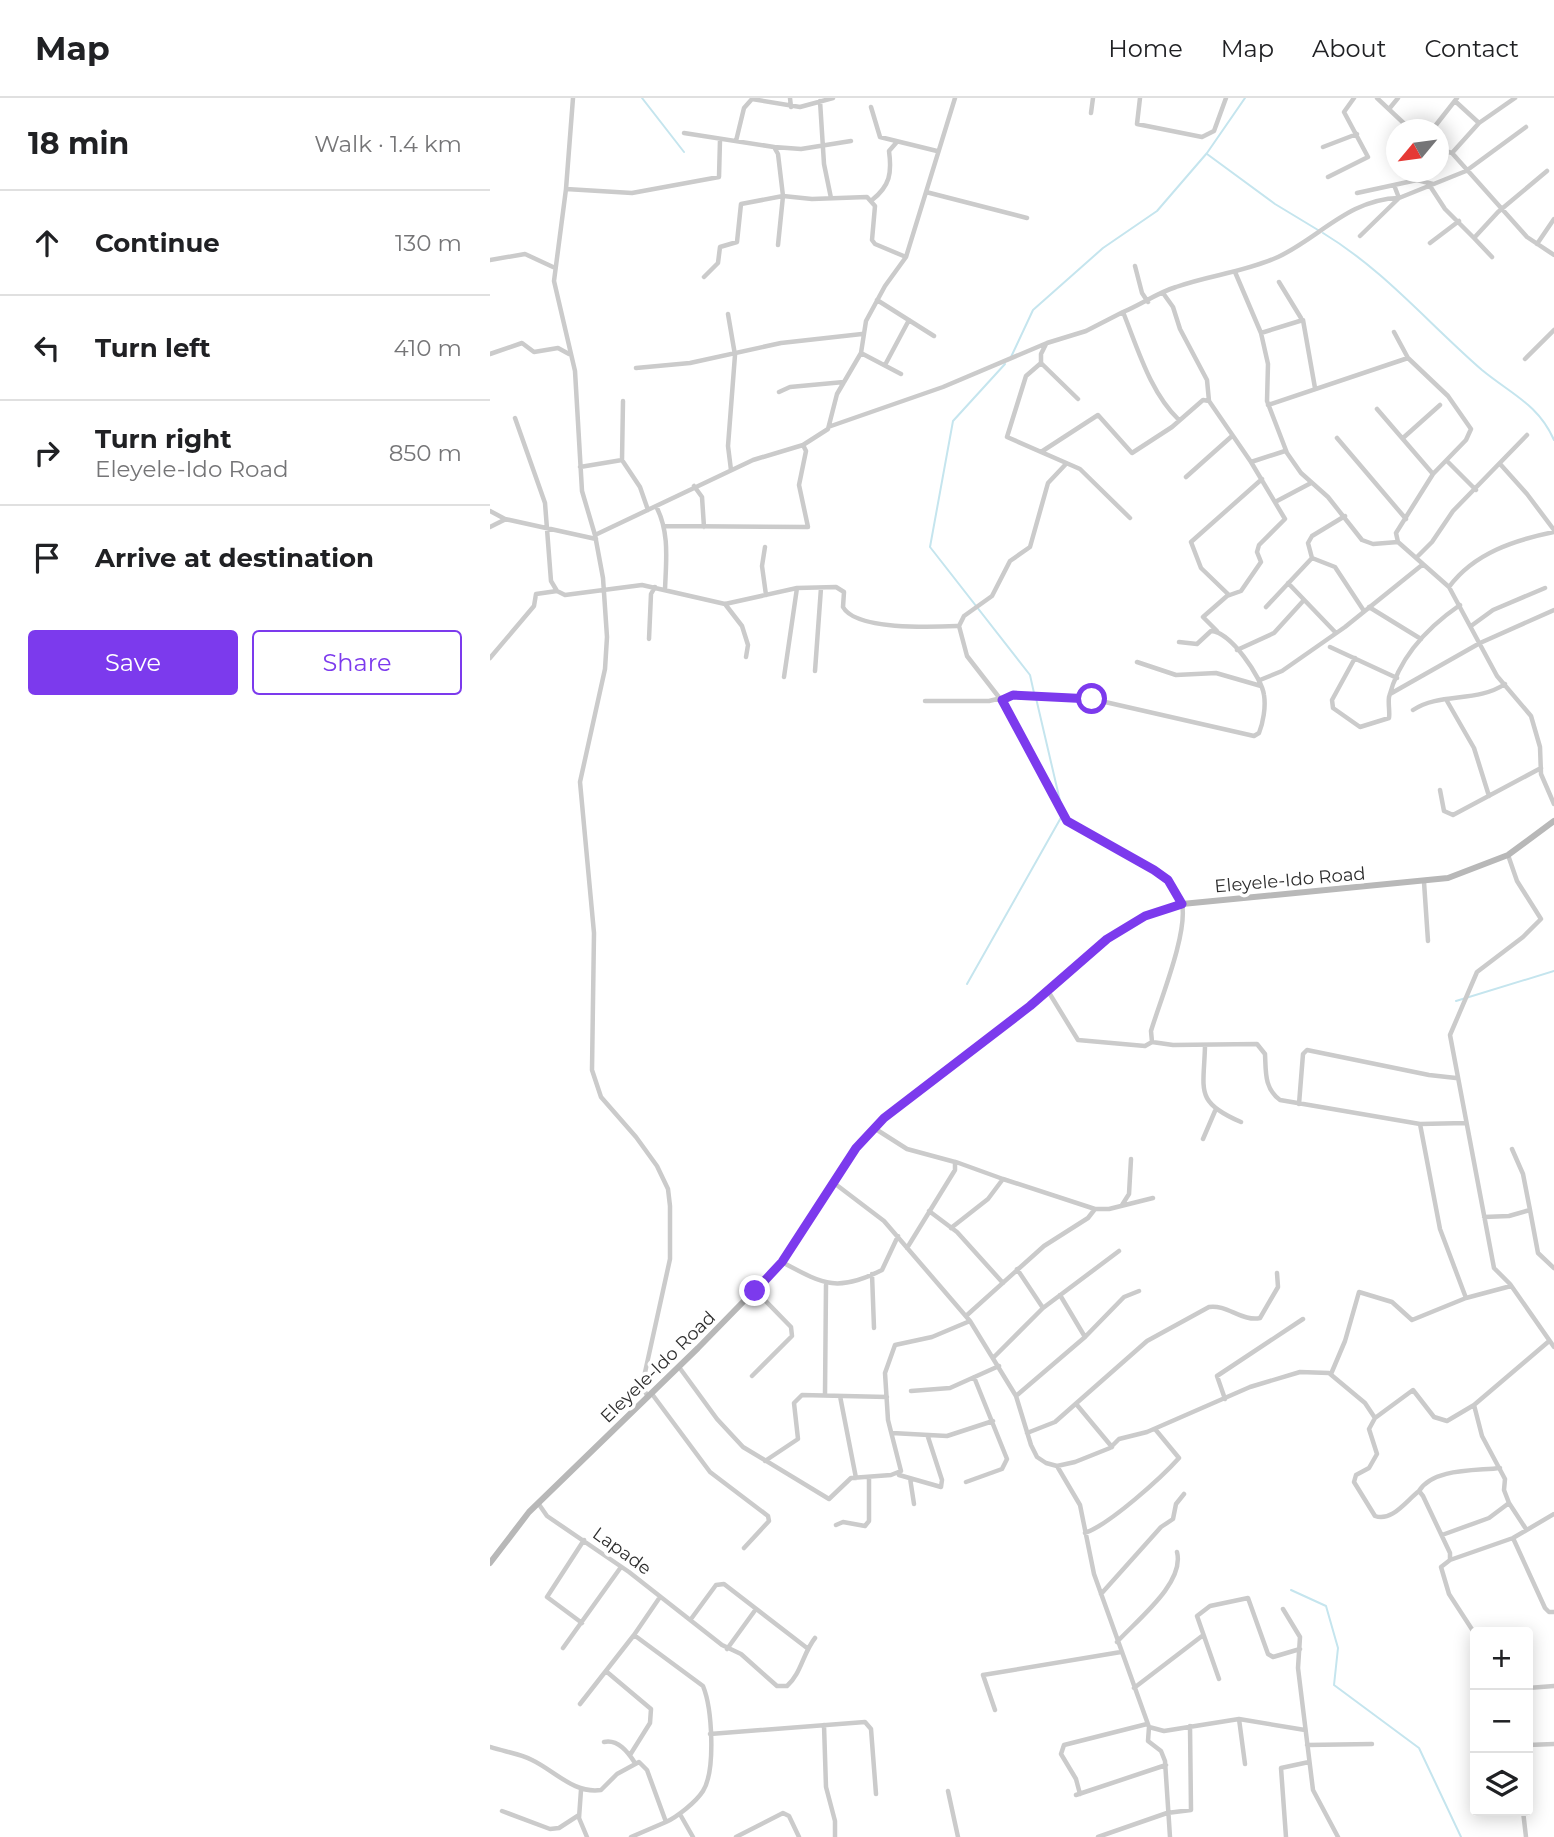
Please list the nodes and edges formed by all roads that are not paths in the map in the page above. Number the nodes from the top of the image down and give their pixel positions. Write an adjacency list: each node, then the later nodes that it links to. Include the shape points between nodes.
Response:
1 (573, 98): 40 (street)
2 (790, 98): 15 (street)
3 (833, 98): 14 (street)
4 (955, 98): 32 (street)
5 (1093, 98): 18 (street)
6 (1140, 98): 7 (street, via 1137,124 1202,137 1214,131)
7 (1226, 98)
8 (1354, 98): 24 (street, via 1344,112)
9 (1377, 98): 17 (street)
10 (1398, 98): 17 (street)
11 (1515, 98): 21 (street)
12 (745, 100): 15 (street); 26 (street)
13 (1456, 100): 20 (street); 21 (street)
14 (820, 101): 15 (street); 29 (street)
15 (791, 107)
16 (871, 107): 28 (street, via 880,137)
17 (1388, 109): 19 (street)
18 (1091, 113)
19 (1399, 119)
20 (1441, 119)
21 (1479, 123): 34 (street)
22 (1526, 127): 35 (street)
23 (684, 133): 25 (street)
24 (1357, 134): 31 (street); 37 (street, via 1368,157)
25 (720, 140): 26 (street); 40 (street, via 719,177 632,193)
26 (737, 141): 30 (street)
27 (851, 141): 29 (street)
28 (897, 143): 32 (street); 47 (street, via 890,150 890,179)
29 (823, 145): 30 (street); 45 (street)
30 (774, 147): 44 (street)
31 (1323, 147)
32 (937, 151): 42 (street)
33 (1449, 152): 34 (street)
34 (1452, 153): 35 (street)
35 (1466, 171): 39 (street); 48 (street)
36 (1547, 171): 48 (street)
37 (1328, 177)
38 (1394, 185): 39 (street, via 1417,180); 43 (street); 46 (street)
39 (1432, 185): 46 (street); 51 (street, via 1439,202)
40 (566, 189): 41 (street); 62 (street)
41 (602, 190)
42 (926, 192): 49 (street); 58 (street)
43 (1357, 193)
44 (783, 196): 45 (street); 56 (street); 64 (street, via 741,204 737,242 720,247 718,263)
45 (831, 198): 47 (street)
46 (1399, 198): 52 (street); 63 (street, via 1378,198 1313,233 1309,241)
47 (872, 200): 58 (street, via 872,240)
48 (1503, 209): 53 (street); 55 (street)
49 (1027, 218)
50 (1554, 219): 55 (street)
51 (1459, 221): 53 (street); 54 (street)
52 (1360, 236)
53 (1474, 238): 59 (street)
54 (1430, 243)
55 (1537, 244): 57 (street)
56 (778, 245)
57 (1554, 255)
58 (906, 257): 67 (street)
59 (1492, 257)
60 (490, 260): 62 (street, via 525,254)
61 (1135, 266): 68 (street)
62 (554, 267): 81 (street)
63 (1235, 272): 66 (street); 75 (street)
64 (704, 277)
65 (1279, 282): 71 (street)
66 (1163, 293): 68 (street); 94 (street, via 1206,380)
67 (877, 300): 72 (street); 76 (street)
68 (1148, 302): 69 (street)
69 (1123, 312): 78 (street, via 1086,331); 99 (street, via 1149,375)
70 (728, 314): 82 (street)
71 (1302, 319): 75 (street); 90 (street)
72 (909, 320): 77 (street); 86 (street)
73 (1554, 330): 84 (street)
74 (1394, 332): 83 (street)
75 (1261, 333): 95 (street, via 1268,364)
76 (862, 334): 79 (street); 82 (street, via 781,343)
77 (934, 335)
78 (1047, 343): 85 (street); 100 (street, via 943,387)
79 (861, 353): 86 (street); 89 (street)
80 (490, 354): 81 (street, via 522,343 534,352 558,348)
81 (570, 355): 113 (street, via 575,371)
82 (735, 355): 87 (street); 114 (street, via 728,446)
83 (1408, 358): 90 (street); 109 (street, via 1448,396 1471,426 1466,440)
84 (1525, 359)
85 (1041, 363): 92 (street); 106 (street, via 1026,376 1006,436)
86 (885, 365): 88 (street)
87 (636, 368)
88 (901, 374)
89 (845, 382): 91 (street); 100 (street)
90 (1315, 388): 95 (street)
91 (779, 392)
92 (1078, 399)
93 (623, 401): 108 (street)
94 (1209, 401): 99 (street, via 1203,400); 102 (street)
95 (1268, 405): 107 (street)
96 (1440, 405): 104 (street)
97 (1377, 409): 104 (street)
98 (516, 418): 132 (street, via 545,502)
99 (1179, 420): 106 (street, via 1132,453 1100,416 1095,416)
100 (830, 426): 105 (street)
101 (1527, 435): 112 (street)
102 (1231, 436): 110 (street); 116 (street)
103 (1337, 438): 128 (street)
104 (1403, 438): 115 (street)
105 (803, 445): 114 (street); 131 (street, via 806,451 799,485 808,527)
106 (1041, 452): 111 (street)
107 (1287, 453): 110 (street, via 1282,450); 118 (street)
108 (622, 460): 113 (street); 123 (street, via 640,487)
109 (1447, 461): 115 (street); 120 (street)
110 (1251, 462): 117 (street)
111 (1065, 465): 126 (street, via 1080,468); 158 (street, via 1048,483 1030,547 1010,561 992,596 964,616)
112 (1501, 465): 120 (street); 133 (street)
113 (580, 467): 134 (street)
114 (731, 470): 119 (street)
115 (1433, 474): 128 (street)
116 (1186, 477)
117 (1262, 479): 121 (street); 150 (street, via 1191,542 1201,568)
118 (1311, 483): 121 (street); 125 (street)
119 (694, 486): 122 (street); 131 (street, via 702,497)
120 (1476, 489): 138 (street)
121 (1277, 501): 150 (street, via 1285,519 1259,545 1260,564 1241,591)
122 (656, 506): 123 (street); 129 (street)
123 (648, 510): 134 (street)
124 (490, 511): 127 (street)
125 (1345, 516): 135 (street, via 1368,543); 137 (street, via 1309,541)
126 (1130, 518)
127 (505, 519): 130 (street); 132 (street)
128 (1406, 519): 135 (street, via 1396,533)
129 (665, 526): 131 (street); 147 (street)
130 (490, 527)
131 (704, 527)
132 (546, 528): 134 (street); 148 (street, via 551,581)
133 (1554, 531): 142 (street, via 1506,544 1467,567)
134 (595, 537): 146 (street)
135 (1398, 542): 138 (street)
136 (765, 547): 149 (street)
137 (1312, 558): 140 (street); 157 (street, via 1335,567)
138 (1416, 558): 139 (street)
139 (1422, 565): 142 (street); 155 (street)
140 (1288, 583): 151 (street); 154 (street)
141 (655, 587): 146 (street); 147 (street); 162 (street)
142 (1450, 587): 153 (street)
143 (821, 588): 145 (street); 158 (street, via 841,588 846,611 880,623); 172 (street)
144 (1545, 588): 159 (street, via 1493,610)
145 (797, 589): 149 (street); 173 (street)
146 (604, 590): 148 (street, via 565,595); 245 (street, via 607,652 580,782 594,933 592,1070 601,1097 646,1149 670,1198 670,1259 642,1386)
147 (665, 590): 152 (street)
148 (557, 591): 170 (street, via 536,594 534,607)
149 (766, 595): 152 (street)
150 (1229, 595): 160 (street, via 1203,617)
151 (1304, 600): 161 (street); 167 (street, via 1273,633)
152 (725, 604): 168 (street, via 742,626)
153 (1460, 605): 159 (street); 163 (street)
154 (1266, 607)
155 (1369, 607): 157 (street); 163 (street)
156 (1554, 610): 165 (street)
157 (1364, 611): 161 (street)
158 (959, 626): 179 (street, via 967,656)
159 (1471, 626): 165 (street)
160 (1217, 631): 164 (street, via 1197,644); 167 (street)
161 (1336, 633): 175 (street, via 1282,671)
162 (649, 639)
163 (1421, 639): 174 (street)
164 (1179, 642)
165 (1480, 643): 176 (street); 178 (street)
166 (1330, 647): 169 (street)
167 (1237, 650): 175 (street)
168 (747, 657)
169 (1355, 658): 174 (street); 178 (street, via 1332,700 1333,708 1356,725 1365,726 1389,718)
170 (490, 659)
171 (1138, 662): 177 (street, via 1176,675 1216,673)
172 (816, 671)
173 (784, 677)
174 (1397, 678): 178 (street)
175 (1260, 680): 177 (street)
176 (1505, 684): 181 (street, via 1494,692); 183 (street, via 1535,725)
177 (1262, 687): 179 (street, via 1262,725 1254,736 1092,699 1013,695)
178 (1390, 694)
179 (1002, 700): 180 (street); 190 (street, via 1067,821 1168,880)
180 (926, 701)
181 (1447, 701): 182 (street, via 1432,701); 185 (street, via 1474,748)
182 (1413, 710)
183 (1541, 768): 185 (street); 186 (street)
184 (1440, 790): 185 (street, via 1449,816)
185 (1489, 796)
186 (1554, 804)
187 (1554, 821): 188 (main road, Eleyele-Ido Road)
188 (1508, 855): 189 (main road, Eleyele-Ido Road, via 1466,873); 195 (street, via 1517,881 1541,919 1477,972 1450,1035)
189 (1424, 882): 190 (main road, Eleyele-Ido Road); 191 (street)
190 (1182, 904): 192 (main road, Eleyele-Ido Road, via 1118,931); 193 (street, via 1181,932 1151,1031)
191 (1428, 940)
192 (1048, 991): 193 (street, via 1078,1040 1145,1046); 201 (main road, Eleyele-Ido Road)
193 (1152, 1042): 194 (street)
194 (1205, 1046): 196 (street, via 1261,1046 1270,1093); 197 (street, via 1202,1086)
195 (1457, 1078): 196 (street, via 1307,1050); 199 (street)
196 (1299, 1104): 200 (street)
197 (1215, 1111): 198 (street); 202 (street)
198 (1241, 1122)
199 (1466, 1123): 200 (street); 213 (street)
200 (1420, 1124): 229 (street, via 1440,1229)
201 (874, 1128): 205 (street, via 906,1149); 207 (main road, Eleyele-Ido Road)
202 (1203, 1139)
203 (1512, 1149): 211 (street)
204 (1131, 1159): 209 (street, via 1129,1194)
205 (956, 1162): 206 (street); 212 (street)
206 (1003, 1180): 210 (street); 214 (street, via 988,1199)
207 (833, 1182): 215 (street); 218 (main road, Eleyele-Ido Road)
208 (1153, 1198): 209 (street)
209 (1122, 1206): 210 (street)
210 (1095, 1209): 220 (street)
211 (1530, 1210): 213 (street); 219 (street, via 1538,1253)
212 (929, 1212): 214 (street); 216 (street)
213 (1484, 1217): 225 (street, via 1494,1268)
214 (951, 1227): 223 (street)
215 (898, 1236): 216 (street); 222 (street, via 883,1269)
216 (907, 1248): 231 (street)
217 (1119, 1251): 228 (street)
218 (782, 1262): 224 (street); 226 (main road, Eleyele-Ido Road)
219 (1553, 1265)
220 (1017, 1269): 223 (street); 230 (street)
221 (1278, 1273): 250 (street, via 1278,1287 1260,1318 1209,1307 1147,1341)
222 (872, 1274): 224 (street); 233 (street)
223 (1003, 1283): 231 (street)
224 (826, 1285): 244 (street)
225 (1511, 1286): 229 (street); 235 (street)
226 (755, 1291): 238 (main road, Eleyele-Ido Road); 241 (street, via 791,1327 792,1336)
227 (1139, 1291): 234 (street, via 1124,1297)
228 (1060, 1295): 230 (street); 234 (street)
229 (1466, 1298): 240 (street, via 1412,1320 1392,1302 1359,1292)
230 (1043, 1308): 237 (street)
231 (968, 1318): 237 (street); 247 (street, via 932,1337 895,1345 886,1367)
232 (1303, 1319): 249 (street, via 1217,1376)
233 (874, 1328)
234 (1085, 1337): 248 (street)
235 (1548, 1342): 236 (street); 251 (street)
236 (1554, 1347)
237 (994, 1357): 239 (street)
238 (678, 1366): 245 (main road, Eleyele-Ido Road); 259 (street, via 717,1419 743,1447)
239 (999, 1366): 242 (street); 248 (street)
240 (1331, 1374): 249 (street, via 1300,1372); 252 (street, via 1365,1403)
241 (752, 1376)
242 (974, 1377): 243 (street, via 950,1388); 253 (street)
243 (911, 1391)
244 (825, 1394): 246 (street); 259 (street, via 796,1399 798,1439)
245 (650, 1395): 269 (main road, Eleyele-Ido Road); 279 (street, via 710,1472 768,1517)
246 (840, 1396): 247 (street); 263 (street)
247 (887, 1396): 255 (street)
248 (1016, 1396): 256 (street)
249 (1225, 1399): 254 (street)
250 (1077, 1405): 256 (street, via 1049,1426); 258 (street)
251 (1474, 1405): 252 (street, via 1444,1421 1410,1391); 261 (street, via 1482,1436)
252 (1375, 1418): 267 (street, via 1369,1429 1377,1454 1354,1482 1375,1516 1388,1518)
253 (993, 1421): 257 (street, via 955,1434); 266 (street, via 1007,1463)
254 (1155, 1429): 258 (street, via 1119,1439); 275 (street, via 1179,1458 1155,1482)
255 (892, 1433): 257 (street); 262 (street, via 901,1467)
256 (1027, 1433): 260 (street, via 1038,1457)
257 (928, 1437): 265 (street, via 942,1485 937,1488)
258 (1112, 1447): 260 (street)
259 (765, 1461): 263 (street, via 826,1499 849,1479)
260 (1057, 1466): 275 (street, via 1079,1502)
261 (1500, 1468): 267 (street, via 1448,1474 1426,1482); 270 (street)
262 (897, 1474): 264 (street); 265 (street)
263 (857, 1478): 264 (street)
264 (869, 1478): 273 (street, via 869,1521 865,1526)
265 (910, 1478): 271 (street)
266 (967, 1482)
267 (1419, 1491): 276 (street)
268 (1184, 1494): 284 (street, via 1173,1519)
269 (538, 1503): 278 (street, Lapade, via 547,1516); 282 (main road, Eleyele-Ido Road)
270 (1509, 1503): 274 (street); 276 (street, via 1489,1518)
271 (914, 1504)
272 (1554, 1514): 274 (street)
273 (835, 1525)
274 (1527, 1529): 277 (street)
275 (1085, 1533): 284 (street)
276 (1442, 1535): 281 (street)
277 (1513, 1538): 281 (street); 288 (street, via 1545,1608)
278 (584, 1540): 283 (street, Lapade); 290 (street, via 547,1597)
279 (744, 1548)
280 (1177, 1552): 295 (street, via 1180,1564 1173,1579)
281 (1450, 1560): 291 (street, via 1441,1567 1443,1580)
282 (490, 1563)
283 (621, 1567): 285 (street, Lapade); 290 (street)
284 (1101, 1594): 295 (street)
285 (660, 1597): 289 (street, Lapade); 292 (street)
286 (756, 1609): 289 (street, via 720,1583); 297 (street); 298 (street)
287 (1283, 1609): 299 (street, via 1300,1637)
288 (1554, 1612)
289 (691, 1619): 298 (street, Lapade)
290 (582, 1623): 296 (street)
291 (1471, 1627)
292 (634, 1635): 301 (street); 313 (street, via 703,1686)
293 (1202, 1636): 299 (street, via 1198,1612 1245,1597 1268,1654 1273,1657); 302 (street); 304 (street)
294 (815, 1638): 297 (street)
295 (1118, 1642): 300 (street)
296 (563, 1648)
297 (807, 1648): 298 (street, Lapade, via 793,1681 781,1687 741,1654)
298 (727, 1649)
299 (1300, 1649): 312 (street)
300 (1121, 1652): 304 (street); 307 (street, via 983,1675)
301 (607, 1672): 306 (street); 320 (street, via 651,1709 650,1723)
302 (1219, 1679)
303 (1554, 1686): 305 (street)
304 (1134, 1688): 310 (street)
305 (1533, 1688)
306 (580, 1704)
307 (995, 1710)
308 (1239, 1719): 311 (street); 312 (street); 323 (street)
309 (824, 1726): 313 (street); 327 (street, via 865,1722 870,1726); 339 (street, via 826,1787)
310 (1148, 1726): 311 (street, via 1164,1731); 324 (street, via 1148,1741 1163,1752); 324 (street, via 1064,1745 1061,1754 1076,1779 1078,1795)
311 (1190, 1726): 329 (street, via 1191,1808)
312 (1305, 1730): 317 (street)
313 (710, 1734): 331 (street, via 710,1767 704,1789)
314 (604, 1742): 320 (street, via 612,1742)
315 (1372, 1744): 317 (street)
316 (1554, 1744): 318 (street)
317 (1307, 1745): 321 (street)
318 (1533, 1745)
319 (490, 1747): 325 (street, via 533,1760)
320 (630, 1755): 322 (street)
321 (1309, 1762): 343 (street, via 1281,1768); 344 (street, via 1313,1790)
322 (635, 1763): 325 (street, via 601,1790); 333 (street, via 647,1770)
323 (1245, 1764)
324 (1166, 1765): 329 (street)
325 (581, 1790): 330 (street)
326 (948, 1791): 340 (street)
327 (876, 1794)
328 (502, 1811): 330 (street, via 550,1829)
329 (1167, 1813): 341 (street); 342 (street)
330 (579, 1815): 334 (street)
331 (681, 1816): 333 (street); 336 (street)
332 (1523, 1816): 345 (street)
333 (666, 1822): 335 (street)
334 (587, 1837)
335 (631, 1837)
336 (693, 1837)
337 (736, 1837): 338 (street, via 783,1813)
338 (799, 1837)
339 (835, 1837)
340 (958, 1837)
341 (1098, 1837)
342 (1170, 1837)
343 (1286, 1837)
344 (1338, 1837)
345 (1525, 1837)

